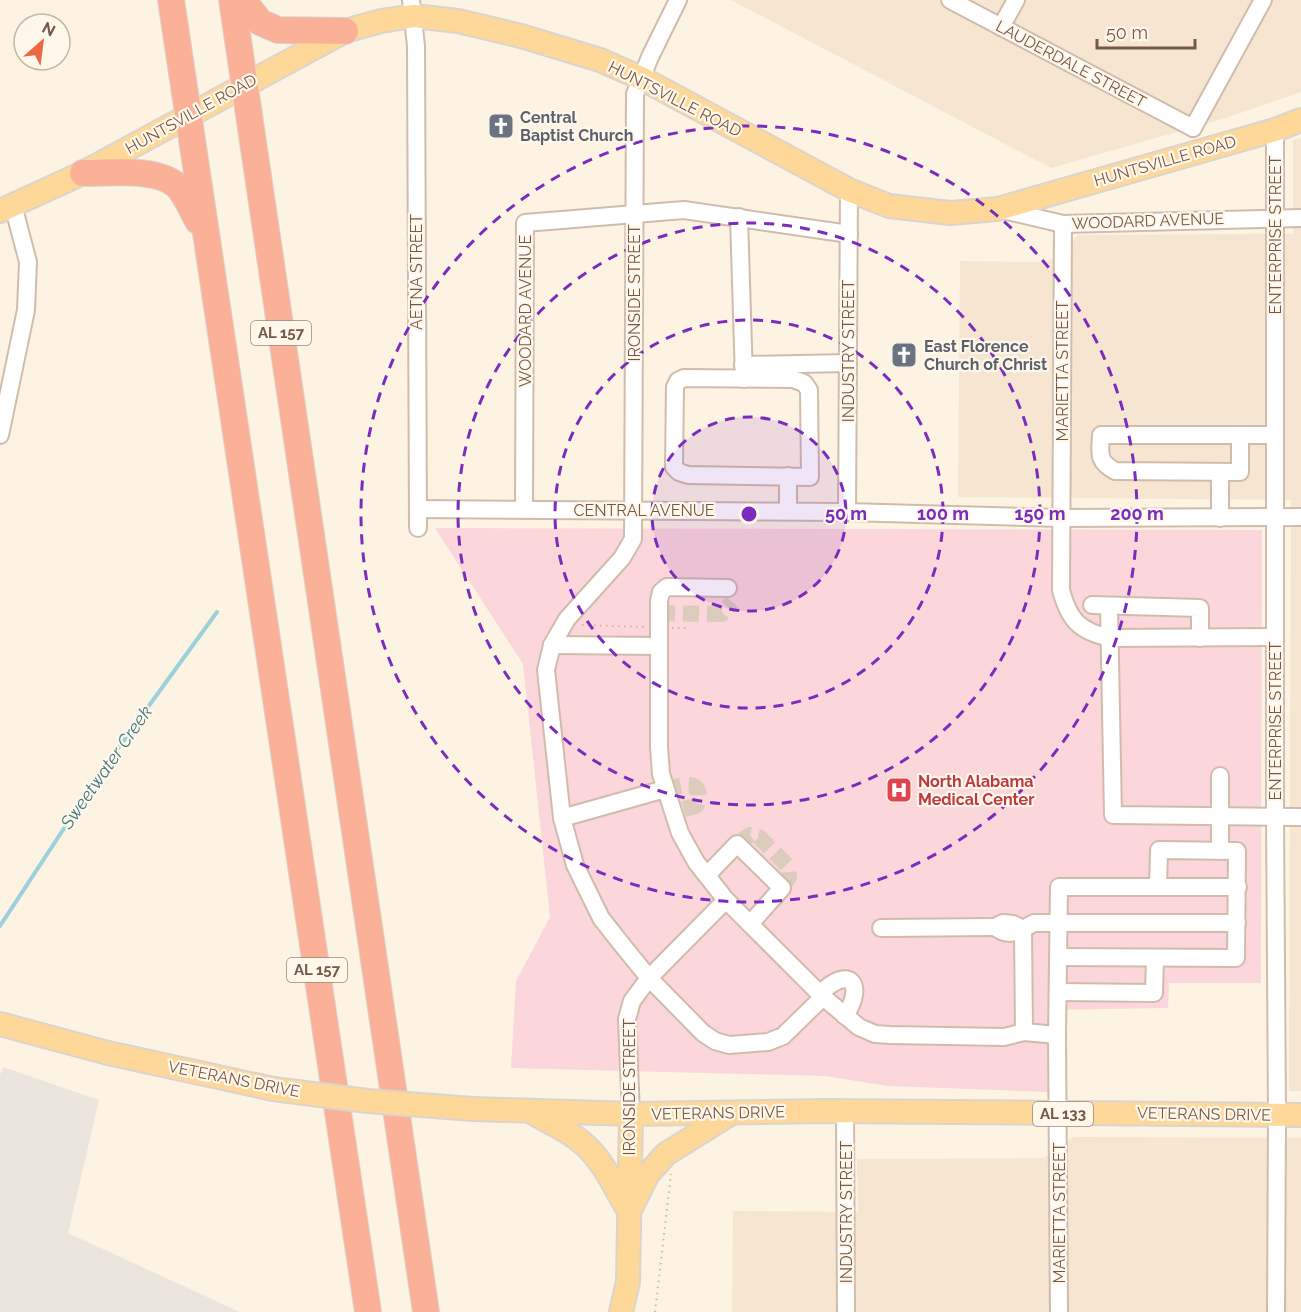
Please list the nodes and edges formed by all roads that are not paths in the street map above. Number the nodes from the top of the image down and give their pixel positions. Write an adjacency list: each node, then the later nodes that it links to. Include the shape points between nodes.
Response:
1 (171, 0): 13 (highway, AL 157)
2 (232, 0): 12 (highway, AL 157)
3 (243, 0): 10 (highway, via 260,22 278,30)
4 (678, 0): 11 (street, IRONSIDE STREET)
5 (950, 0): 9 (street, LAUDERDALE STREET)
6 (1016, 0): 9 (street)
7 (1263, 0): 15 (street)
8 (413, 8): 10 (main road, HUNTSVILLE ROAD); 11 (main road, HUNTSVILLE ROAD, via 600,60); 36 (street, AETNA STREET)
9 (1001, 27): 15 (street, LAUDERDALE STREET)
10 (345, 31): 12 (main road, HUNTSVILLE ROAD)
11 (640, 78): 19 (main road, HUNTSVILLE ROAD); 22 (street, IRONSIDE STREET, via 635,94)
12 (244, 84): 13 (main road, HUNTSVILLE ROAD); 87 (highway, AL 157)
13 (188, 118): 18 (main road, HUNTSVILLE ROAD); 28 (highway, AL 157)
14 (1301, 120): 16 (main road, HUNTSVILLE ROAD)
15 (1193, 128): 17 (street)
16 (1275, 130): 17 (main road, HUNTSVILLE ROAD); 24 (street, ENTERPRISE STREET)
17 (1203, 150): 21 (main road, HUNTSVILLE ROAD)
18 (83, 173): 20 (main road, HUNTSVILLE ROAD); 28 (highway, via 139,173 160,177 179,187)
19 (849, 190): 21 (main road, HUNTSVILLE ROAD, via 889,206 950,213); 27 (street, INDUSTRY STREET)
20 (7, 208): 31 (street, via 28,262 17,358)
21 (998, 209): 26 (street, WOODARD AVENUE)
22 (634, 215): 23 (street, WOODARD AVENUE, via 684,210); 37 (street, WOODARD AVENUE, via 525,223); 38 (street, IRONSIDE STREET)
23 (739, 217): 27 (street, WOODARD AVENUE); 30 (street)
24 (1275, 218): 25 (street, WOODARD AVENUE); 26 (street, WOODARD AVENUE); 33 (street, ENTERPRISE STREET)
25 (1301, 218)
26 (1063, 224): 42 (street, MARIETTA STREET)
27 (849, 234): 29 (street, INDUSTRY STREET)
28 (208, 241): 88 (highway, AL 157)
29 (848, 363): 30 (street); 40 (street, INDUSTRY STREET)
30 (743, 372): 35 (street, via 793,379 809,390 810,477); 35 (street, via 678,381 674,467 688,475)
31 (0, 435)
32 (1240, 435): 33 (street); 34 (street, via 1240,472); 34 (street, via 1101,435 1100,457 1115,471)
33 (1275, 435): 44 (street, ENTERPRISE STREET)
34 (1220, 472): 43 (street)
35 (788, 476): 39 (street)
36 (418, 508): 37 (street, CENTRAL AVENUE); 45 (street, AETNA STREET)
37 (524, 509): 38 (street, CENTRAL AVENUE)
38 (632, 510): 39 (street, CENTRAL AVENUE); 52 (street, IRONSIDE STREET, via 633,539 629,547 567,619)
39 (788, 511): 40 (street, CENTRAL AVENUE)
40 (847, 512): 42 (street, CENTRAL AVENUE)
41 (1301, 517): 44 (street, CENTRAL AVENUE)
42 (1061, 518): 43 (street, CENTRAL AVENUE); 50 (street, MARIETTA STREET, via 1061,590 1065,606 1077,624 1092,634)
43 (1220, 518): 44 (street, CENTRAL AVENUE)
44 (1275, 518): 49 (street, ENTERPRISE STREET)
45 (418, 528)
46 (728, 588): 53 (street, via 667,587 661,592)
47 (1092, 605): 48 (street)
48 (1109, 606): 50 (street); 51 (street, via 1200,608)
49 (1275, 637): 51 (street); 57 (street, ENTERPRISE STREET)
50 (1110, 638): 51 (street); 56 (street, via 1113,815)
51 (1200, 638)
52 (552, 645): 53 (street); 59 (street, IRONSIDE STREET, via 546,678)
53 (659, 646): 55 (street, via 659,747)
54 (1221, 776): 56 (street)
55 (665, 789): 59 (street); 61 (street, via 680,833)
56 (1222, 816): 57 (street); 60 (street)
57 (1275, 817): 58 (street); 84 (street, ENTERPRISE STREET)
58 (1301, 817)
59 (562, 818): 72 (street, IRONSIDE STREET, via 575,866 601,918)
60 (1220, 851): 62 (street, via 1159,850); 63 (street, via 1237,851)
61 (707, 875): 64 (street); 67 (street, via 737,843 782,888)
62 (1158, 887): 63 (street); 65 (street, MARIETTA STREET, via 1059,887)
63 (1238, 887): 66 (street)
64 (726, 900): 67 (street); 72 (street, IRONSIDE STREET)
65 (1059, 922): 66 (street); 69 (street, via 1034,923); 70 (street, MARIETTA STREET)
66 (1237, 923): 71 (street, via 1236,958)
67 (750, 924): 74 (street)
68 (881, 928): 69 (street, via 995,927 1003,923)
69 (1023, 928): 77 (street)
70 (1058, 957): 71 (street); 73 (street, MARIETTA STREET)
71 (1155, 958): 73 (street, via 1154,993)
72 (649, 978): 74 (street, IRONSIDE STREET, via 703,1033 729,1045 768,1042 783,1036); 81 (street, IRONSIDE STREET, via 632,1001 627,1019)
73 (1058, 992): 78 (street, MARIETTA STREET)
74 (822, 995): 75 (street); 75 (street, IRONSIDE STREET, via 837,979 851,981 855,998)
75 (845, 1016): 77 (street, via 875,1034 1004,1037)
76 (0, 1024): 79 (main road, VETERANS DRIVE, bridge, via 108,1053 273,1089 368,1101)
77 (1024, 1032): 78 (street)
78 (1057, 1035): 83 (street, MARIETTA STREET)
79 (531, 1112): 81 (main road, VETERANS DRIVE); 86 (main road, via 587,1147 599,1160)
80 (845, 1112): 82 (main road, VETERANS DRIVE / AL 133); 83 (main road, VETERANS DRIVE / AL 133); 90 (street, INDUSTRY STREET)
81 (631, 1114): 82 (main road, VETERANS DRIVE / AL 133); 86 (main road, IRONSIDE STREET)
82 (731, 1114): 86 (main road, via 666,1154 648,1174)
83 (1059, 1114): 84 (main road, VETERANS DRIVE / AL 133); 91 (street, MARIETTA STREET)
84 (1278, 1115): 85 (main road, VETERANS DRIVE / AL 133); 92 (street, ENTERPRISE STREET)
85 (1301, 1115)
86 (629, 1212): 89 (main road, IRONSIDE STREET, via 628,1282)
87 (426, 1307)
88 (368, 1312)
89 (621, 1312)
90 (846, 1312)
91 (1059, 1312)
92 (1276, 1312)

